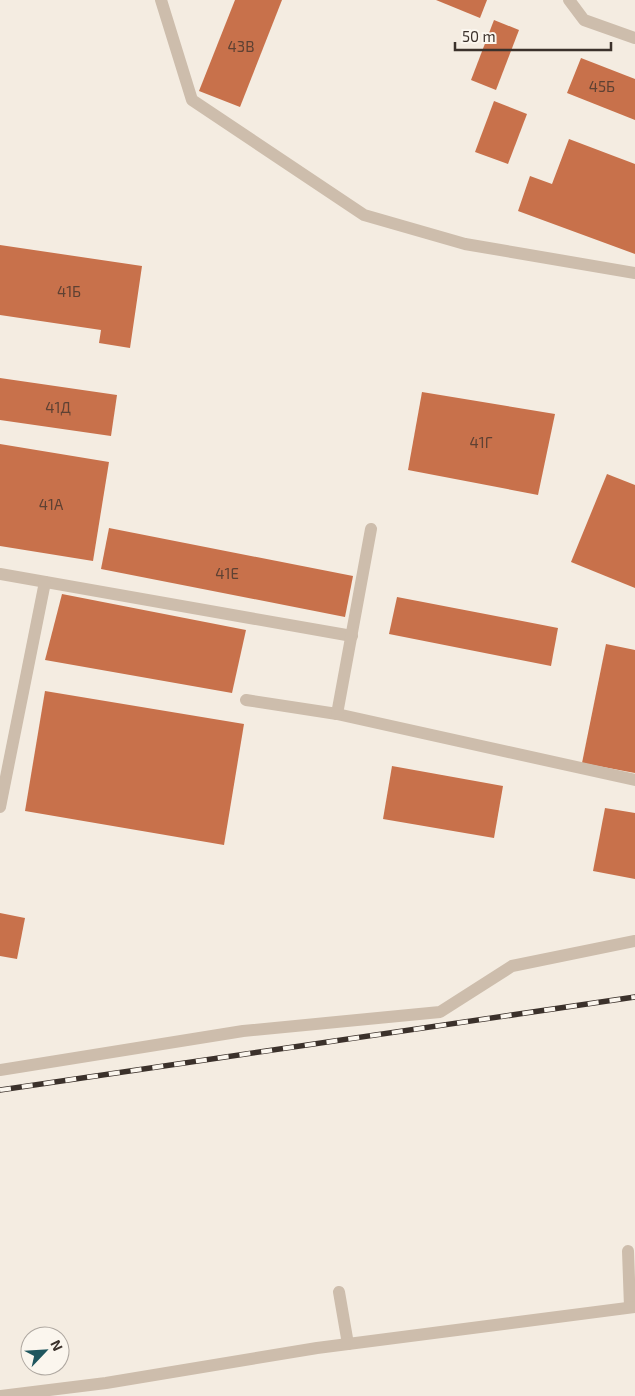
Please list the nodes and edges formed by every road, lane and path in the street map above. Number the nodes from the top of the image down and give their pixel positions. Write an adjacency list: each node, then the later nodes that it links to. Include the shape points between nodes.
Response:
1 (161, 0): 4 (street, via 192,100 364,216 465,244)
2 (569, 0): 3 (street, via 584,20)
3 (635, 38)
4 (635, 273)
5 (371, 529): 8 (street)
6 (0, 574): 7 (street)
7 (45, 582): 8 (street); 12 (street)
8 (352, 636): 10 (street)
9 (246, 700): 10 (street)
10 (337, 714): 11 (street)
11 (635, 780)
12 (0, 806)
13 (635, 941): 14 (street, via 512,966 440,1012 242,1031)
14 (0, 1070)
15 (628, 1251): 17 (street)
16 (339, 1292): 18 (street)
17 (632, 1307): 18 (street)
18 (348, 1344): 19 (street, via 106,1383)
19 (1, 1396)

